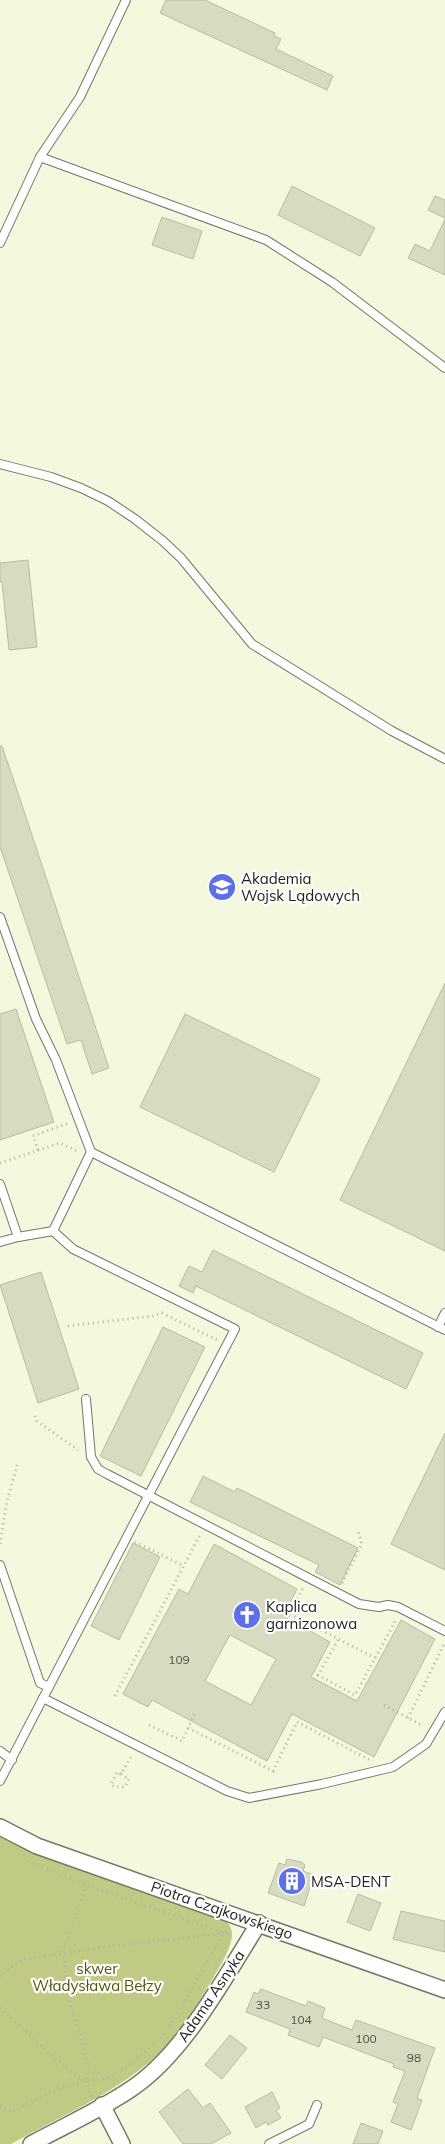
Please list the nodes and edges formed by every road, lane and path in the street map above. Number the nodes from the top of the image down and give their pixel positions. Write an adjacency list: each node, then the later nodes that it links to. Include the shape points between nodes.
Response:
1 (126, 0): 2 (lane, via 80,97)
2 (40, 157): 3 (lane); 4 (lane, via 266,240 332,282)
3 (0, 242)
4 (445, 368)
5 (0, 464): 6 (lane, via 50,477 108,501 163,540 252,644 392,731)
6 (445, 759)
7 (0, 917): 8 (lane, via 36,1019)
8 (79, 1120): 9 (path, via 33,1136); 10 (lane)
9 (38, 1150): 10 (path, via 60,1143 79,1152); 11 (path)
10 (91, 1152): 13 (lane); 18 (lane)
11 (0, 1163)
12 (0, 1184): 14 (lane)
13 (53, 1231): 14 (lane); 19 (lane, via 73,1249 235,1329)
14 (18, 1236): 15 (lane)
15 (0, 1242)
16 (445, 1313): 18 (lane)
17 (68, 1326): 19 (path, via 162,1313)
18 (442, 1329)
19 (226, 1345): 24 (lane)
20 (86, 1399): 22 (lane)
21 (35, 1416): 22 (path, via 37,1421)
22 (91, 1457): 24 (lane, via 98,1469)
23 (18, 1462): 28 (path)
24 (150, 1495): 25 (lane); 27 (lane)
25 (206, 1524): 30 (path); 32 (lane)
26 (358, 1531): 32 (path, via 362,1544)
27 (127, 1538): 30 (path); 40 (lane)
28 (0, 1544)
29 (0, 1565): 40 (lane, via 40,1684)
30 (184, 1566): 41 (path)
31 (300, 1592): 34 (path)
32 (338, 1593): 33 (lane, via 359,1604)
33 (402, 1609): 36 (lane); 39 (path)
34 (290, 1614): 35 (path); 37 (path)
35 (286, 1621)
36 (445, 1631)
37 (338, 1640): 39 (path); 39 (path, via 318,1676 354,1696)
38 (445, 1642): 46 (path)
39 (375, 1658)
40 (49, 1688): 42 (lane)
41 (115, 1696)
42 (43, 1698): 50 (lane); 52 (lane)
43 (384, 1705): 46 (path)
44 (196, 1711): 49 (path)
45 (445, 1712): 53 (lane, via 426,1744 393,1767)
46 (408, 1718): 48 (path)
47 (149, 1725): 49 (path, via 182,1741)
48 (426, 1727)
49 (188, 1728): 53 (path, via 273,1771 296,1722 378,1765)
50 (138, 1745): 53 (lane, via 227,1791 249,1798); 54 (path)
51 (0, 1751): 52 (lane)
52 (12, 1760): 55 (lane)
53 (380, 1770)
54 (122, 1774): 54 (path, via 117,1772 111,1784 125,1787 129,1778)
55 (0, 1781)
56 (0, 1827): 59 (street, Piotra Czajkowskiego, via 37,1846)
57 (22, 1858): 58 (path)
58 (86, 1885): 60 (path); 62 (path)
59 (259, 1923): 64 (street, Piotra Czajkowskiego); 69 (street, Adama Asnyka, via 186,2036 132,2088)
60 (224, 1932): 61 (path); 62 (path); 66 (path, via 169,2029 127,2066 104,2080)
61 (232, 1935)
62 (63, 1953): 63 (path, via 21,1960); 66 (path, via 70,1998 89,2069)
63 (0, 1976)
64 (445, 1990)
65 (0, 2008): 66 (path, via 72,2074)
66 (86, 2080): 68 (path, via 67,2085 11,2112); 69 (path)
67 (316, 2105): 72 (lane, via 309,2124)
68 (0, 2107)
69 (98, 2107): 70 (street, Adama Asnyka); 71 (street)
70 (31, 2144)
71 (122, 2144)
72 (269, 2144)

